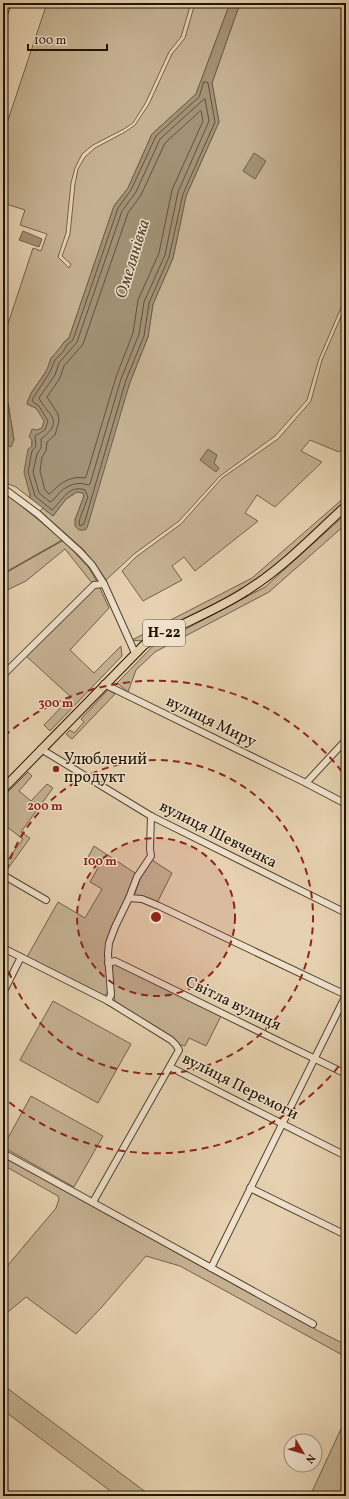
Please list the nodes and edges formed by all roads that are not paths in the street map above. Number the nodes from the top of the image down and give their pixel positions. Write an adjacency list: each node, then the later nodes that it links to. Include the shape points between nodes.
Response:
1 (8, 3): 2 (street)
2 (3, 17)
3 (3, 488): 5 (street, via 38,514 80,552)
4 (346, 506): 6 (main road, Н-22, via 255,586 164,633)
5 (104, 584): 6 (street); 7 (street, via 94,585)
6 (135, 653): 8 (main road, Н-22)
7 (3, 675)
8 (104, 684): 10 (main road, Н-22); 11 (street, вулиця Миру)
9 (346, 740): 11 (street)
10 (41, 749): 12 (main road, Н-22); 14 (street, вулиця Шевченка)
11 (306, 783): 13 (street, вулиця Миру)
12 (3, 789)
13 (346, 804)
14 (151, 816): 16 (street, via 151,856 137,877); 18 (street, вулиця Шевченка)
15 (3, 875): 17 (street)
16 (129, 898): 21 (street, via 109,943); 23 (street, via 142,899 159,906)
17 (46, 900)
18 (346, 913)
19 (3, 948): 20 (street, вулиця Перемоги)
20 (21, 957): 22 (street); 24 (street, вулиця Перемоги)
21 (108, 963): 24 (street, via 111,994); 25 (street, Світла вулиця, via 115,961)
22 (3, 994)
23 (346, 995): 25 (street)
24 (108, 1001): 26 (street, вулиця Перемоги, via 176,1045 179,1050)
25 (314, 1058): 27 (street, Світла вулиця); 28 (street)
26 (170, 1067): 28 (street, вулиця Перемоги); 32 (street)
27 (346, 1074)
28 (282, 1124): 30 (street, вулиця Перемоги); 31 (street)
29 (3, 1153): 32 (street)
30 (346, 1156)
31 (250, 1188): 33 (street); 34 (street)
32 (93, 1202): 34 (street)
33 (346, 1235)
34 (211, 1268): 35 (street)
35 (313, 1324)

